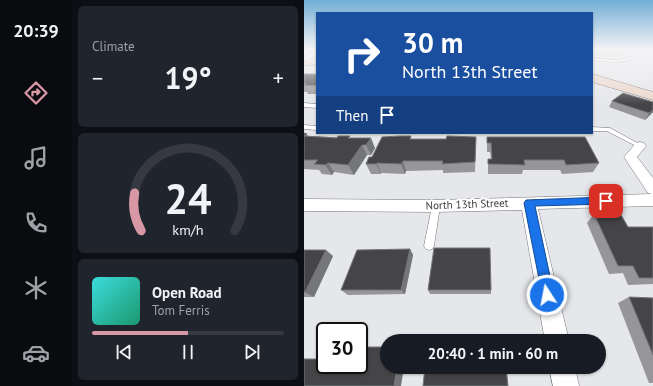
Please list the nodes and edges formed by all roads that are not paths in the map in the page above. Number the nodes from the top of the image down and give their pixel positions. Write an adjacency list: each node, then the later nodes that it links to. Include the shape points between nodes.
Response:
1 (593, 70): 3 (main road)
2 (593, 78): 4 (main road)
3 (653, 86)
4 (653, 96)
5 (304, 105): 6 (lane)
6 (316, 106)
7 (304, 127): 8 (lane)
8 (316, 128)
9 (593, 129): 10 (lane, via 608,129)
10 (640, 146): 11 (street, via 630,157)
11 (653, 189)
12 (653, 200): 13 (street, North 13th Street)
13 (529, 203): 15 (street, North 13th Street); 17 (street)
14 (304, 205): 15 (street, North 13th Street)
15 (436, 206): 16 (lane)
16 (429, 246)
17 (556, 334)
18 (563, 374): 19 (street)
19 (566, 386)

